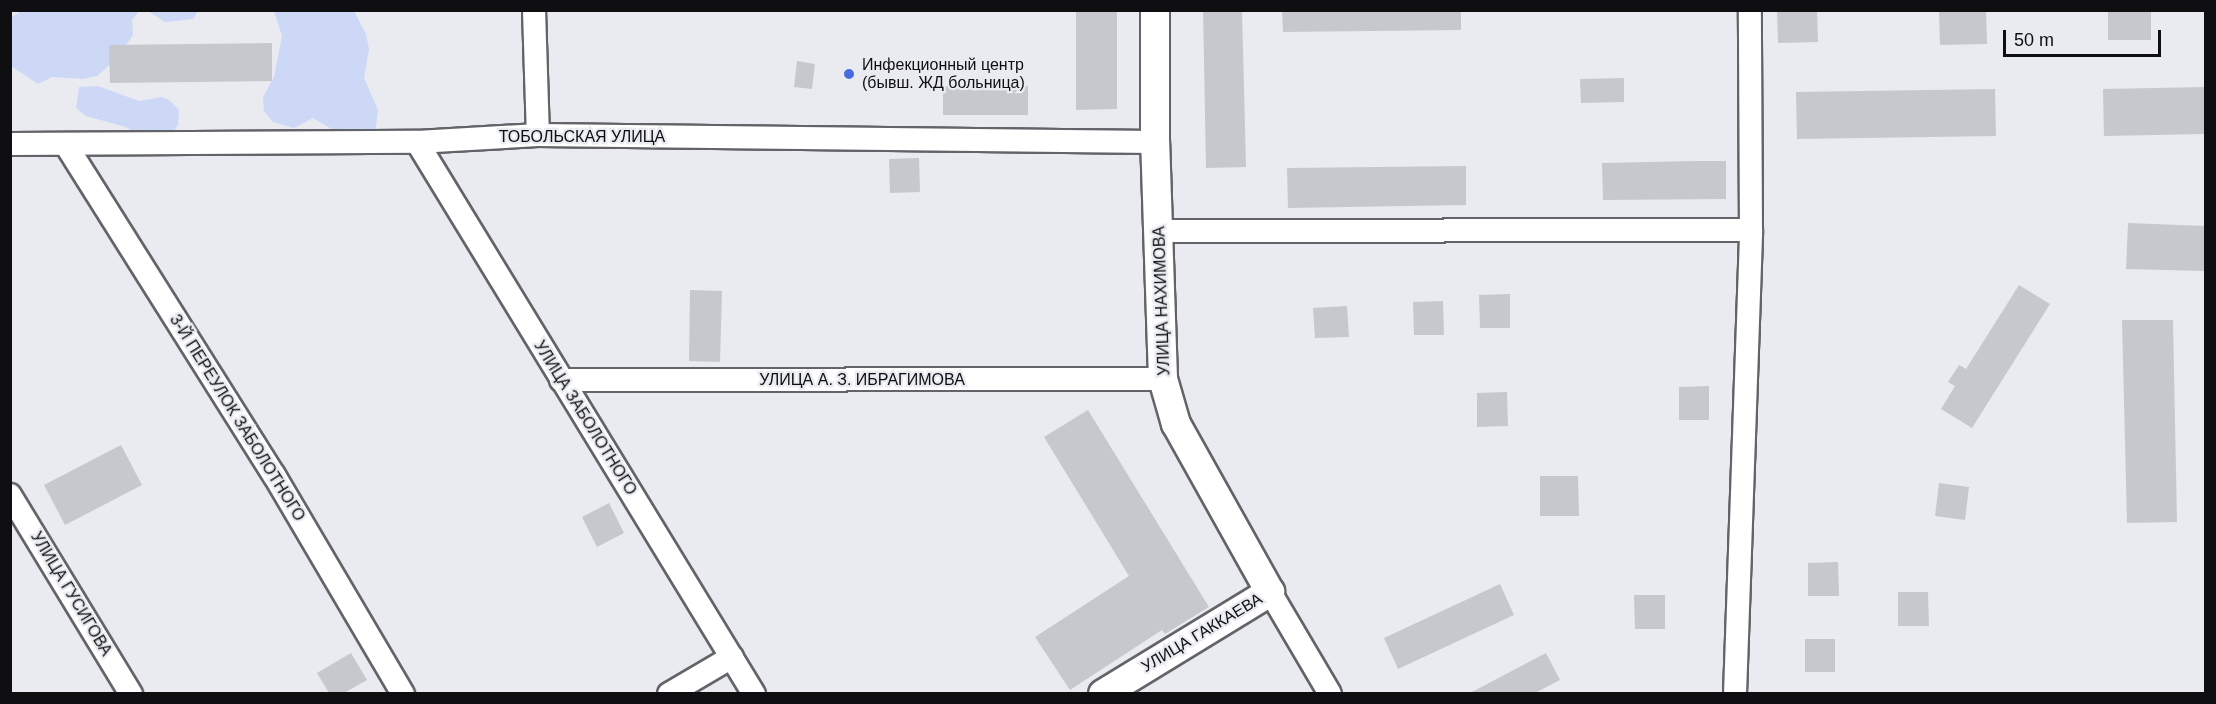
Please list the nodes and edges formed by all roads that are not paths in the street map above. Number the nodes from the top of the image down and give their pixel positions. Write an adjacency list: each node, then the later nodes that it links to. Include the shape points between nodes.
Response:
1 (534, 10): 4 (street)
2 (1155, 10): 6 (street, УЛИЦА НАХИМОВА)
3 (1750, 10): 9 (street)
4 (538, 135): 5 (street, ТОБОЛЬСКАЯ УЛИЦА); 6 (street, ТОБОЛЬСКАЯ УЛИЦА)
5 (417, 142): 8 (street, ТОБОЛЬСКАЯ УЛИЦА); 12 (street, УЛИЦА ЗАБОЛОТНОГО)
6 (1155, 142): 10 (street, УЛИЦА НАХИМОВА)
7 (10, 144): 8 (street, ТОБОЛЬСКАЯ УЛИЦА)
8 (66, 145): 17 (street, 3-Й ПЕРЕУЛОК ЗАБОЛОТНОГО, via 274,475)
9 (1751, 230): 10 (street); 22 (street)
10 (1159, 231): 11 (street, УЛИЦА НАХИМОВА)
11 (1163, 379): 12 (street, УЛИЦА А. З. ИБРАГИМОВА); 14 (street, УЛИЦА НАХИМОВА, via 1176,423)
12 (561, 380): 15 (street, УЛИЦА ЗАБОЛОТНОГО)
13 (10, 495): 16 (street, УЛИЦА ГУСИГОВА)
14 (1270, 592): 20 (street, УЛИЦА ГАККАЕВА); 21 (street, УЛИЦА НАХИМОВА)
15 (732, 657): 18 (street); 19 (street, УЛИЦА ЗАБОЛОТНОГО)
16 (131, 693)
17 (403, 693)
18 (669, 693)
19 (754, 693)
20 (1103, 693)
21 (1330, 693)
22 (1735, 693)

